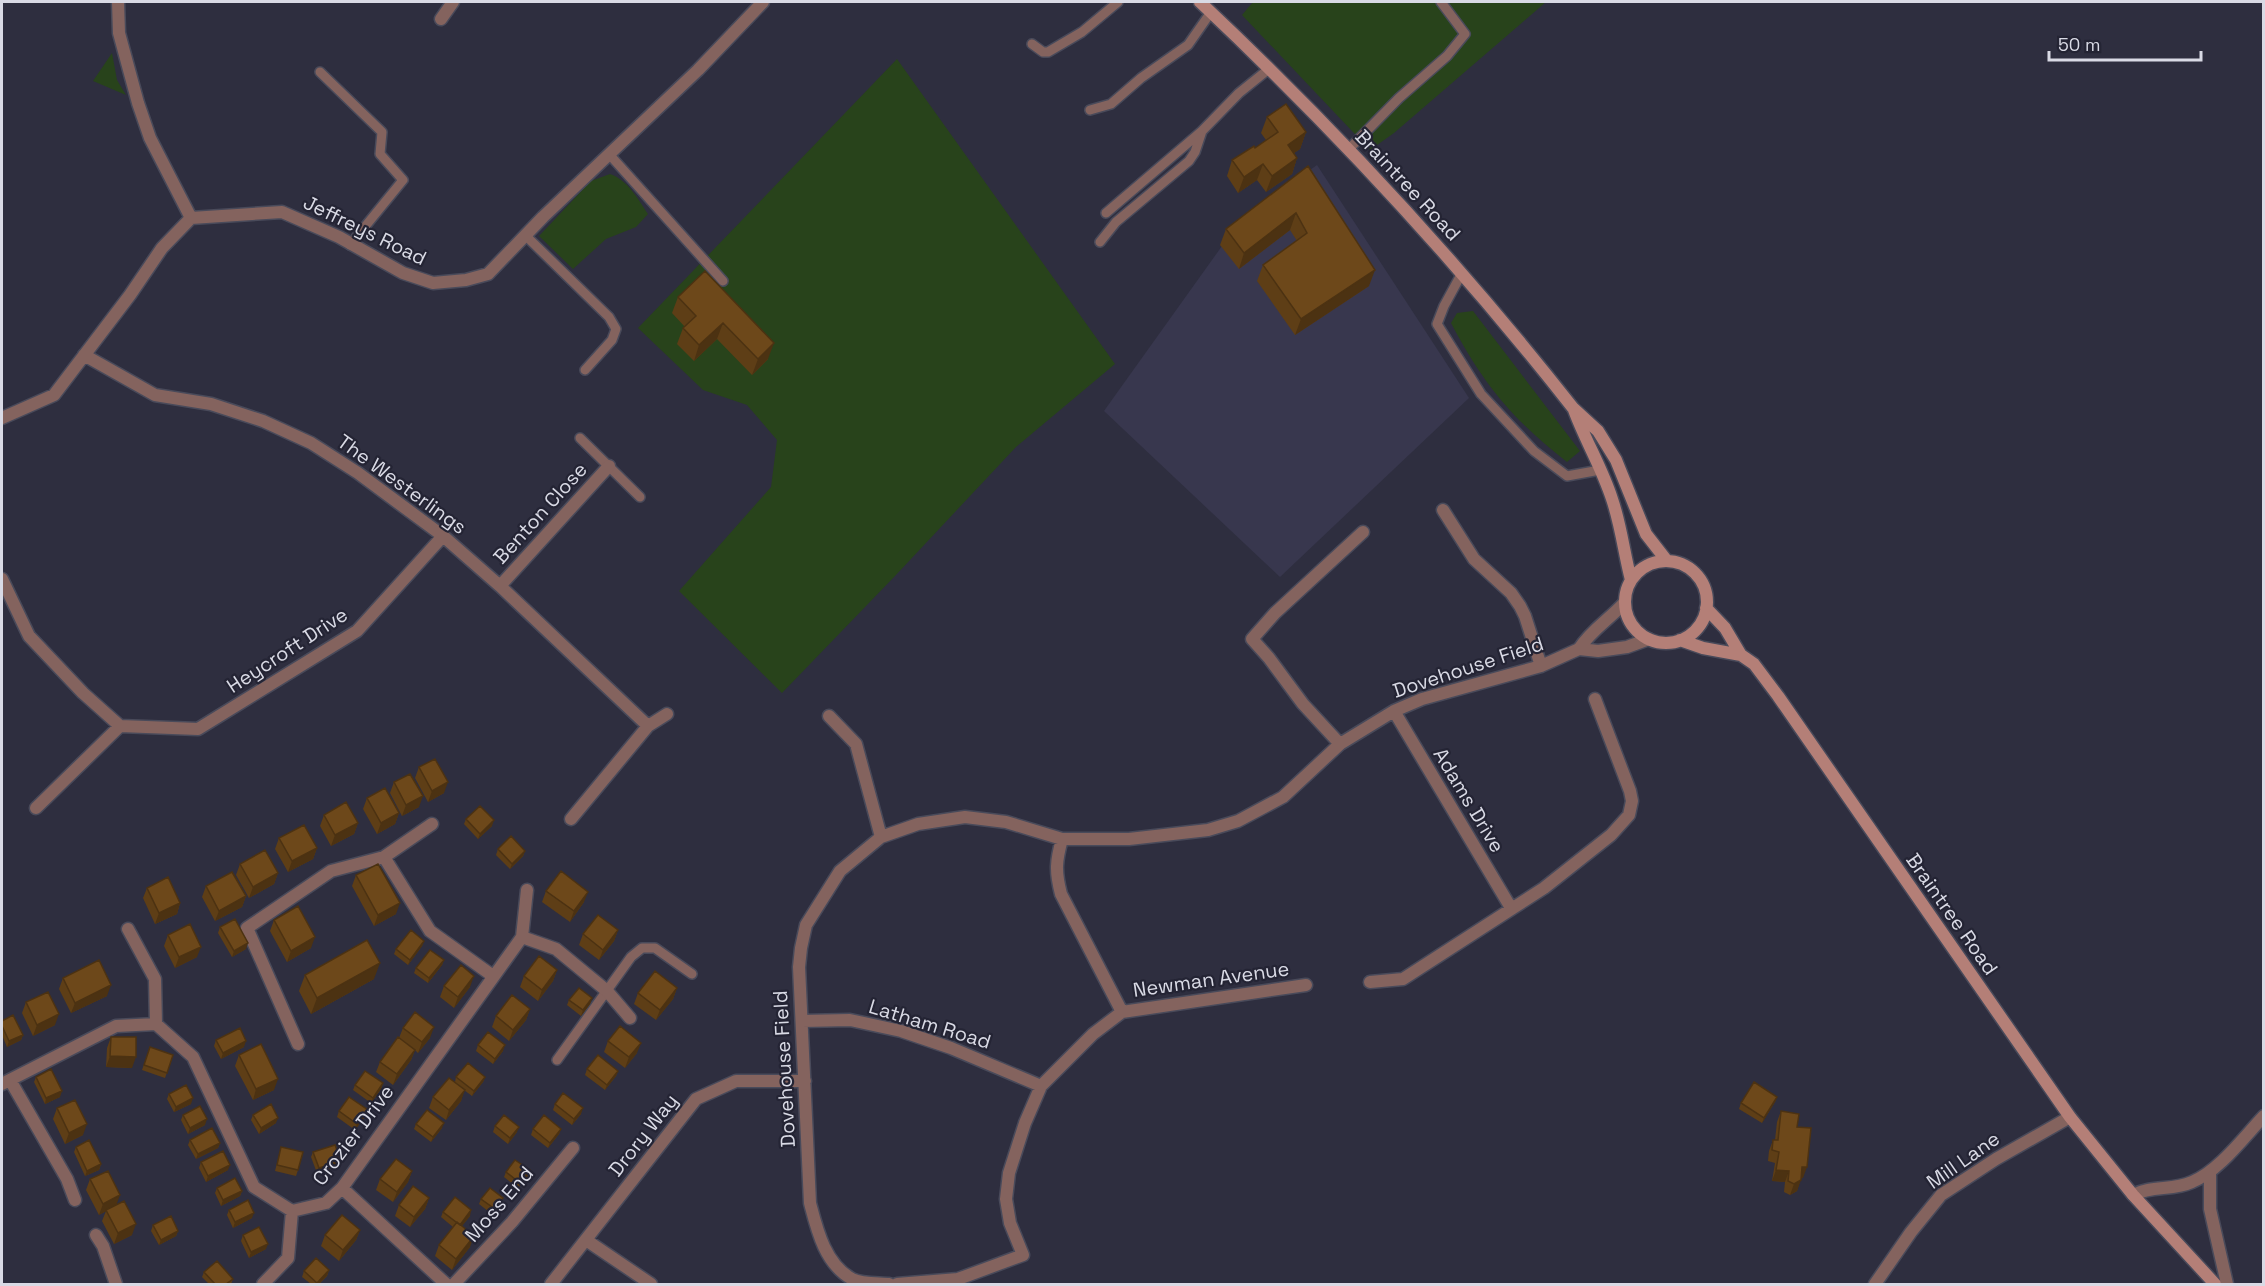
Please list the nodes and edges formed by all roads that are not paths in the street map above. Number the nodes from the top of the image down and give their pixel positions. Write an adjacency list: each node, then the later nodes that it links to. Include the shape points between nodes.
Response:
1 (118, 2): 18 (street, via 119,33 138,103 150,138)
2 (453, 2): 9 (street)
3 (744, 2): 7 (street)
4 (1118, 2): 10 (lane, via 1082,32 1048,52)
5 (1200, 2): 8 (main road, Braintree Road)
6 (1441, 2): 15 (lane, via 1466,34 1447,57)
7 (759, 6): 16 (street, Jeffreys Road)
8 (1211, 12): 11 (main road, Braintree Road); 13 (lane, via 1188,45 1111,104)
9 (441, 19)
10 (1032, 44)
11 (1270, 68): 14 (lane); 15 (main road, Braintree Road)
12 (320, 72): 21 (lane, via 382,132 381,154 404,180)
13 (1090, 110)
14 (1202, 131): 17 (lane); 20 (lane, via 1189,161 1116,222)
15 (1349, 149): 22 (main road, Braintree Road)
16 (609, 154): 19 (street, Jeffreys Road); 23 (lane)
17 (1106, 213)
18 (192, 218): 21 (street, Jeffreys Road, via 282,212); 24 (street, via 162,248)
19 (525, 235): 21 (street, Jeffreys Road, via 488,274 433,283 403,273); 25 (lane, via 609,317 616,329 612,340)
20 (1100, 242)
21 (350, 245)
22 (1462, 273): 26 (main road, Braintree Road); 30 (lane, via 1437,324 1481,394 1534,451 1567,476)
23 (723, 281)
24 (84, 355): 27 (street, via 54,395); 34 (street, The Westerlings, via 155,395 211,404 263,421 311,443)
25 (585, 370)
26 (1573, 408): 30 (main road, Braintree Road); 35 (main road, Braintree Road, via 1598,431 1616,460 1646,534)
27 (2, 418)
28 (580, 438): 29 (lane)
29 (609, 466): 31 (lane); 38 (street, Benton Close)
30 (1600, 470): 37 (main road, Braintree Road, via 1617,514)
31 (640, 497)
32 (1443, 510): 45 (street, via 1474,559 1520,606)
33 (1363, 532): 52 (street, via 1252,639 1303,704)
34 (443, 536): 38 (street, The Westerlings); 50 (street, Heycroft Drive, via 357,631 198,729)
35 (1667, 561): 37 (main road, via 1647,565); 40 (main road, via 1697,575 1706,594)
36 (2, 579): 50 (street, via 29,636)
37 (1631, 580): 39 (main road)
38 (500, 586): 51 (street, The Westerlings)
39 (1625, 602): 41 (main road, via 1631,624); 43 (street, Dovehouse Field, via 1587,636)
40 (1706, 608): 42 (main road, via 1698,626); 44 (main road, Braintree Road, via 1725,628)
41 (1649, 639): 42 (main road); 43 (street, Dovehouse Field, via 1626,647)
42 (1680, 640): 44 (main road)
43 (1579, 650): 45 (street, Dovehouse Field)
44 (1741, 655): 78 (main road, Braintree Road, via 1754,664 1778,696)
45 (1541, 666): 47 (street, Dovehouse Field, via 1422,699)
46 (1595, 699): 60 (street, via 1630,791 1629,815 1611,835 1544,888)
47 (1394, 711): 52 (street, Dovehouse Field); 60 (street, Adams Drive)
48 (667, 714): 51 (street)
49 (829, 716): 56 (street, via 856,744)
50 (120, 726): 53 (street)
51 (648, 726): 54 (street)
52 (1341, 744): 57 (street, Dovehouse Field, via 1283,797 1238,821 1185,834)
53 (36, 808)
54 (571, 819)
55 (432, 824): 58 (street)
56 (881, 837): 57 (street, Dovehouse Field, via 918,824 965,817 1006,822); 70 (street, Dovehouse Field, via 840,871 806,925 799,967)
57 (1062, 839): 68 (street, via 1056,863 1061,894)
58 (384, 856): 64 (street, via 429,931); 72 (street, via 331,871 247,928)
59 (527, 890): 62 (street, Crozier Drive)
60 (1511, 908): 65 (street, via 1403,979)
61 (128, 929): 71 (street, via 155,979)
62 (522, 937): 64 (street, Crozier Drive); 67 (street, via 556,950)
63 (692, 974): 67 (lane, via 655,948 642,948)
64 (494, 976): 81 (street, Crozier Drive)
65 (1370, 982)
66 (1306, 984): 68 (street, Newman Avenue)
67 (607, 991): 69 (street); 73 (lane)
68 (1122, 1012): 76 (street, Newman Avenue, via 1093,1034)
69 (630, 1018)
70 (802, 1021): 74 (street, Dovehouse Field); 76 (street, Latham Road, via 850,1020 901,1031)
71 (156, 1024): 75 (street, via 116,1026); 84 (street, via 193,1057 254,1187)
72 (298, 1044)
73 (557, 1060)
74 (805, 1081): 86 (street, Drory Way, via 736,1081 696,1098); 87 (street, Dovehouse Field, via 810,1203 831,1260)
75 (6, 1082): 83 (street, via 67,1179)
76 (1041, 1086): 95 (street, Newman Avenue, via 1009,1173 1006,1199 1010,1223 1023,1255 958,1280)
77 (2263, 1116): 80 (street)
78 (2070, 1117): 82 (main road, Braintree Road); 96 (street, Mill Lane, via 1941,1195)
79 (573, 1148): 91 (street, Moss End)
80 (2210, 1172): 82 (street, via 2178,1187 2145,1189); 98 (street, via 2210,1209)
81 (342, 1188): 84 (street, Crozier Drive, via 326,1203); 90 (street)
82 (2133, 1195): 97 (main road, Braintree Road)
83 (75, 1200)
84 (292, 1211): 89 (street, via 288,1258)
85 (96, 1235): 88 (street)
86 (586, 1240): 92 (street, Drory Way); 93 (street)
87 (853, 1282): 94 (street, Dovehouse Field)
88 (116, 1284)
89 (263, 1284)
90 (446, 1284)
91 (454, 1284)
92 (551, 1284)
93 (651, 1284)
94 (889, 1284)
95 (897, 1284)
96 (1875, 1284)
97 (2215, 1284)
98 (2227, 1284)

